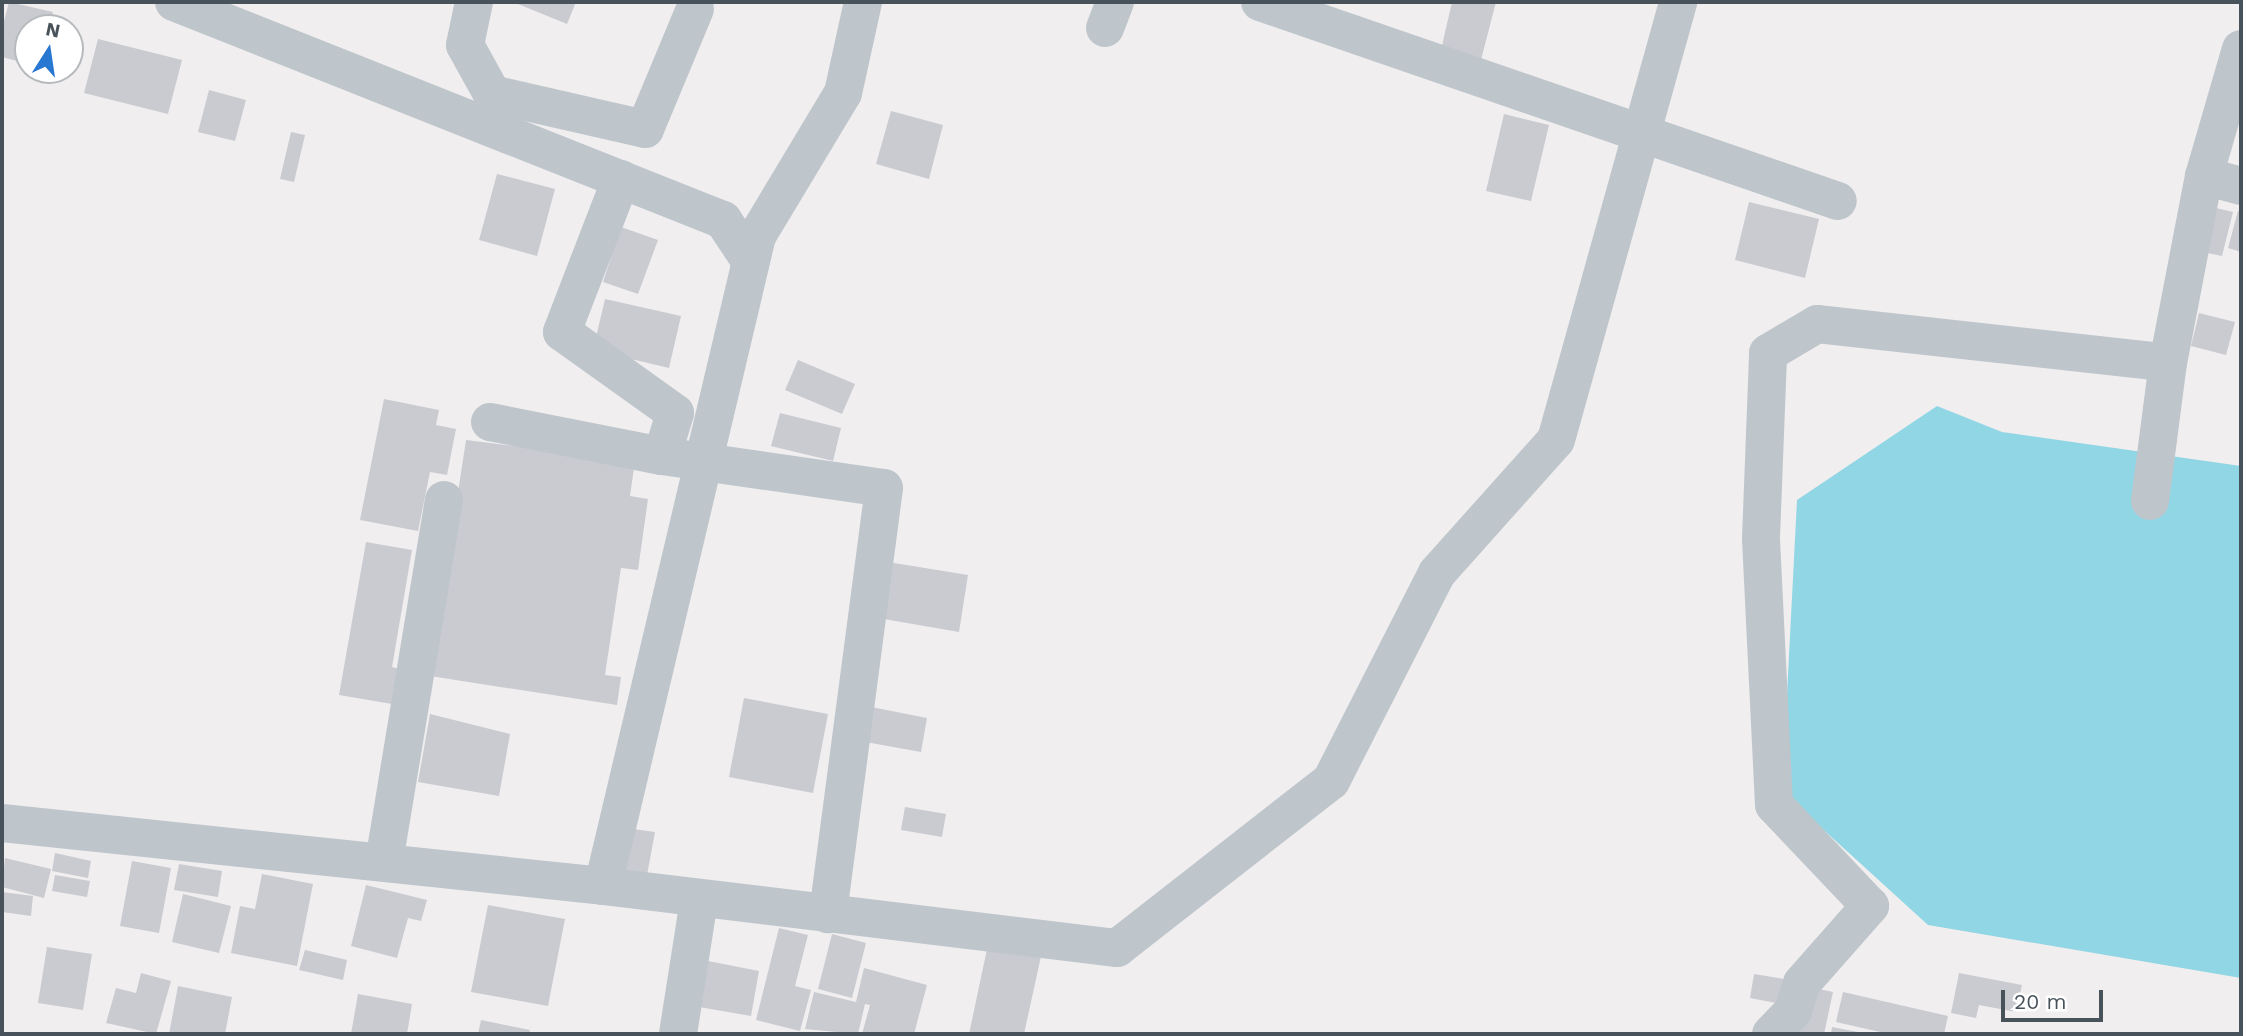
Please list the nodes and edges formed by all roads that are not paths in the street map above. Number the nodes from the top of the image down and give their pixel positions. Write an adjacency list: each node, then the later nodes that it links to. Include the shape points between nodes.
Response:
1 (174, 2): 7 (street)
2 (474, 2): 6 (street, via 465,45 492,94 645,129)
3 (863, 2): 14 (street, via 843,93 757,236)
4 (1260, 2): 9 (street)
5 (1678, 2): 9 (street)
6 (695, 9)
7 (222, 11): 11 (street)
8 (2241, 50): 10 (street)
9 (1642, 134): 13 (street); 25 (street, via 1556,440 1437,573 1331,781 1117,948)
10 (2204, 176): 12 (street); 15 (street)
11 (621, 179): 14 (street, via 723,220); 17 (street, via 562,332 676,413)
12 (2241, 186)
13 (1838, 201)
14 (751, 262): 18 (street)
15 (2168, 363): 20 (street); 27 (street, via 1817,324 1768,353 1761,538 1774,805 1870,906 1802,984 1793,1011)
16 (491, 422): 17 (street)
17 (662, 456): 18 (street)
18 (704, 459): 23 (street); 25 (street, via 884,488)
19 (444, 500): 22 (street)
20 (2150, 500)
21 (2, 823): 22 (street)
22 (384, 862): 23 (street)
23 (603, 886): 24 (street)
24 (699, 900): 25 (street); 26 (street)
25 (828, 915)
26 (678, 1034)
27 (1771, 1034)

